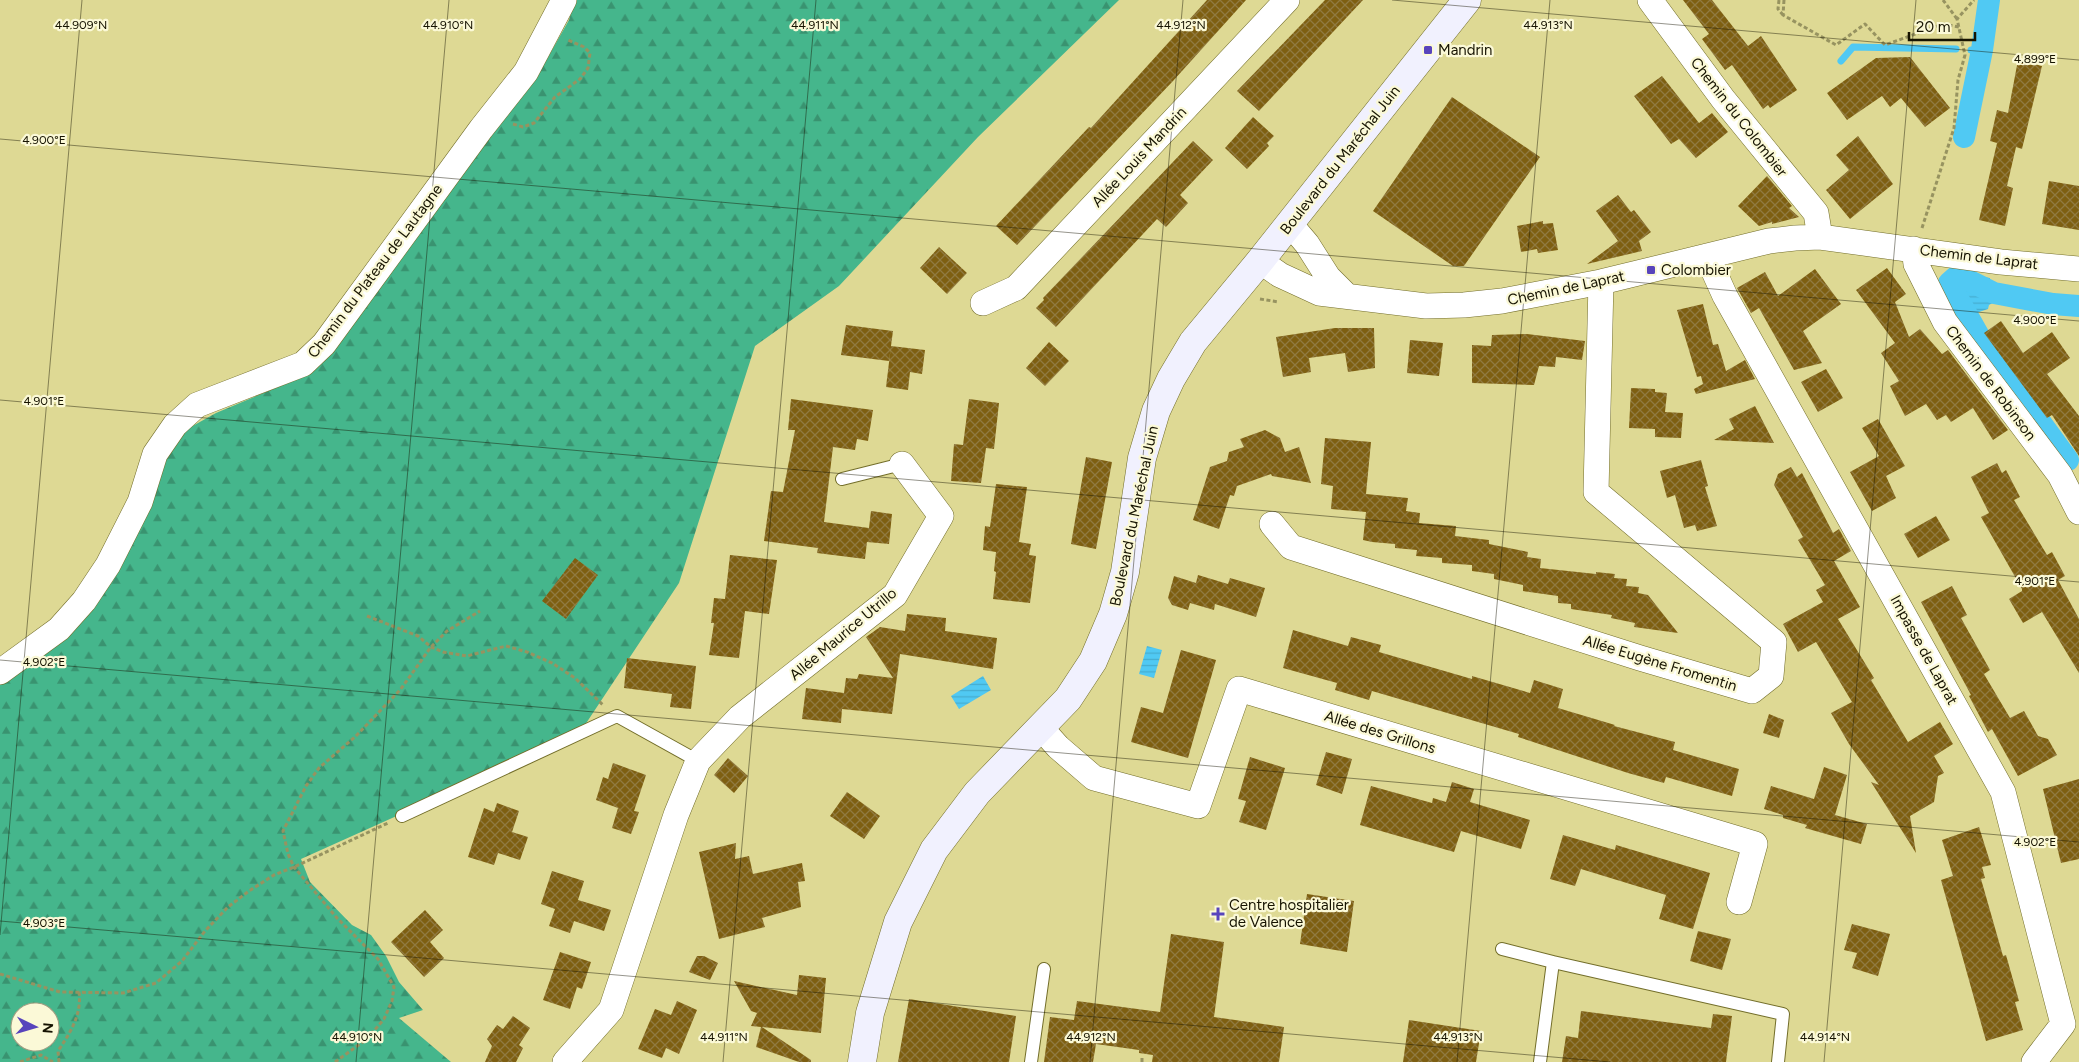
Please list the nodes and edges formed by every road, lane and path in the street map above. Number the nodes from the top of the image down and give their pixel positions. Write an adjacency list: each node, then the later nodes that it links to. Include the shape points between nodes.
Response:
1 (564, 0): 12 (street, Chemin du Plateau de Lautagne)
2 (1287, 0): 22 (street, Allée Louis Mandrin, via 1016,288)
3 (1468, 0): 14 (main road, Boulevard du Maréchal Juin)
4 (1650, 0): 15 (street, Chemin du Colombier, via 1723,99 1816,213)
5 (1779, 0): 9 (path, via 1778,9)
6 (1784, 0): 9 (path)
7 (1943, 0): 10 (path)
8 (1974, 0): 10 (path)
9 (1783, 15): 11 (path, via 1836,45 1866,24 1885,46 1942,24)
10 (1957, 19): 11 (path)
11 (1959, 27): 16 (path, via 1965,55 1958,80 1954,128)
12 (545, 39): 13 (street, Chemin du Plateau de Lautagne, via 526,72); 13 (path, via 572,41 584,47 590,53 588,68 580,79 556,97 534,123 524,127 500,121)
13 (481, 129): 31 (street, Chemin du Plateau de Lautagne, via 324,344 303,364 197,405 174,425 156,454 140,502 108,565 84,601 59,629)
14 (1290, 224): 18 (main road, Boulevard du Maréchal Juin); 21 (street, via 1328,277)
15 (1820, 237): 16 (street, Chemin de Laprat); 17 (street, Chemin de Laprat, via 1769,241)
16 (1914, 249): 19 (street, Chemin de Laprat); 24 (street, Chemin de Robinson, via 1916,264 1945,322)
17 (1707, 256): 20 (street, Chemin de Laprat); 54 (street, Impasse de Laprat, via 1725,296 2004,792 2063,1024)
18 (1260, 261): 21 (street, Chemin de Laprat, via 1280,275 1319,293); 33 (main road, Boulevard du Maréchal Juin, via 1193,342 1171,379 1156,411 1142,458 1125,572 1113,614 1093,661 1068,699)
19 (2079, 269)
20 (1601, 282): 21 (street, Chemin de Laprat, via 1464,305 1426,306); 27 (street, Allée Eugène Fromentin, via 1596,492 1774,642 1772,676 1752,691 1291,546)
21 (1347, 296)
22 (983, 303)
23 (902, 464): 25 (lane, Allée Maurice Utrillo); 34 (street, Allée Maurice Utrillo, via 941,516 895,595 740,717)
24 (2069, 475): 26 (street, Chemin de Robinson)
25 (842, 479)
26 (2079, 512)
27 (1272, 524)
28 (480, 611): 30 (path, via 448,631)
29 (367, 616): 30 (path, via 418,636)
30 (431, 647): 32 (path, via 466,656 506,646 528,652 575,678); 36 (path, via 400,690 356,736 319,768 306,786 283,831)
31 (0, 672)
32 (617, 716): 34 (lane); 35 (lane)
33 (1041, 728): 37 (street, Allée des Grillons, via 1094,778 1198,806 1239,689 1755,844); 49 (main road, Boulevard du Maréchal Juin, via 977,793 930,857 898,922 870,1013)
34 (698, 761): 48 (street, Allée Maurice Utrillo, via 676,815 611,1010)
35 (402, 816): 36 (path)
36 (294, 867): 42 (path, via 274,874 228,907 205,930 182,961 156,983 123,993); 47 (path, via 337,918 378,959 394,987 384,1019 367,1039)
37 (1739, 902)
38 (1502, 949): 39 (lane)
39 (1553, 962): 52 (lane); 53 (lane, via 1783,1014)
40 (1044, 969): 50 (lane)
41 (0, 974): 42 (path, via 60,992)
42 (79, 992): 46 (path, via 81,1006 72,1031 58,1051)
43 (1142, 1056): 51 (path)
44 (20, 1062): 45 (path, via 40,1055)
45 (53, 1062)
46 (59, 1062)
47 (335, 1062)
48 (565, 1062)
49 (862, 1062)
50 (1031, 1062)
51 (1142, 1062)
52 (1540, 1062)
53 (1778, 1062)
54 (2034, 1062)

